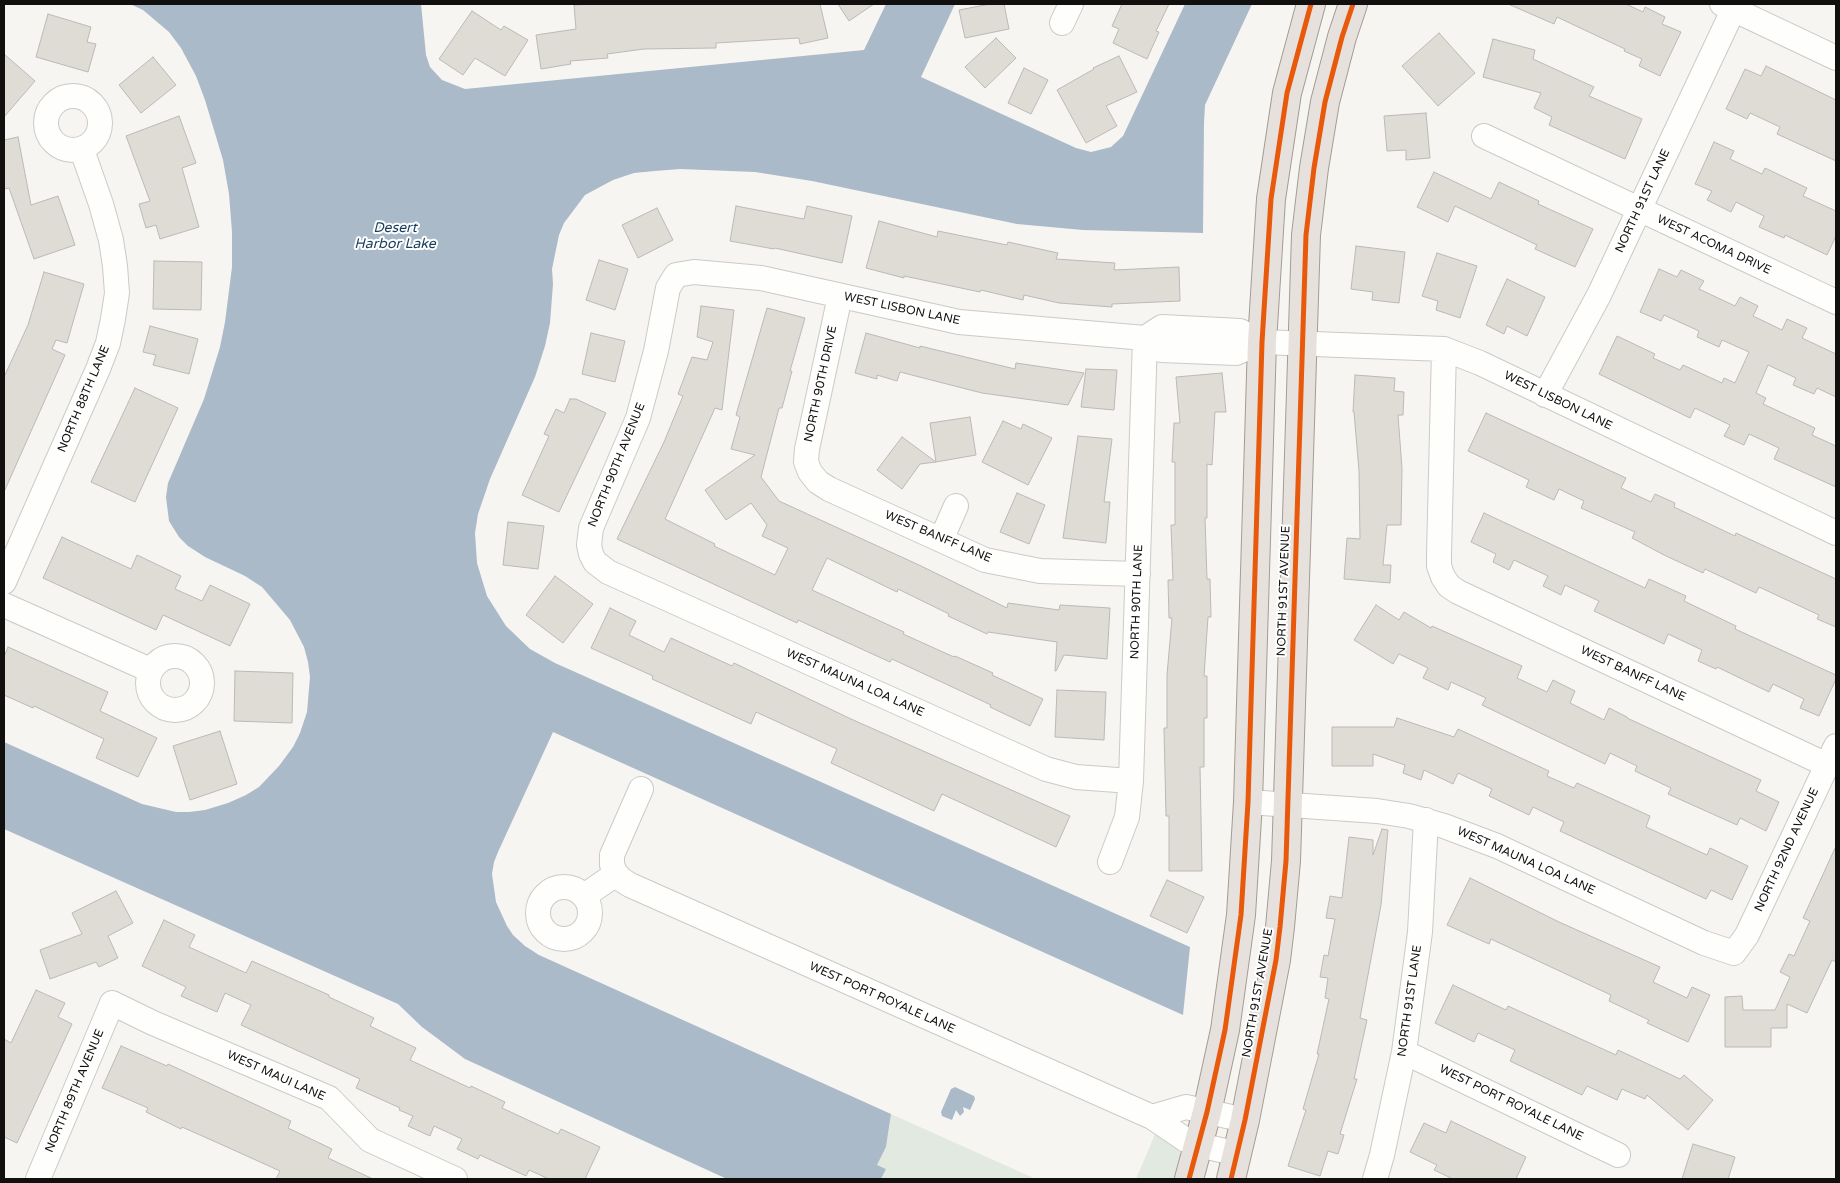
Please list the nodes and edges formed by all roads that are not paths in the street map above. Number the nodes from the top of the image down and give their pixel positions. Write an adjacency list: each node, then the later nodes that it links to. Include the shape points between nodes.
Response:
1 (1311, 4): 12 (main road, via 1281,125 1271,199)
2 (1353, 4): 13 (main road, NORTH 91ST AVENUE, via 1325,102 1314,168 1306,235)
3 (1730, 6): 4 (street); 7 (street, NORTH 91ST LANE)
4 (1836, 58)
5 (1484, 136): 7 (street, WEST ACOMA DRIVE)
6 (82, 150): 22 (street, NORTH 88TH LANE, via 111,240 117,292 113,319 98,369)
7 (1639, 209): 10 (street, WEST ACOMA DRIVE); 15 (street, NORTH 91ST LANE)
8 (668, 288): 9 (street, WEST LISBON LANE, via 676,275 694,272 761,278); 20 (street, NORTH 90TH AVENUE, via 638,418 591,528)
9 (840, 296): 11 (street, WEST LISBON LANE, via 959,322); 16 (street, NORTH 90TH DRIVE, via 807,449 806,462)
10 (1836, 302)
11 (1144, 338): 12 (street, WEST LISBON LANE, via 1161,350 1236,353); 21 (street, NORTH 90TH LANE)
12 (1262, 342): 13 (street, WEST LISBON LANE); 28 (main road)
13 (1302, 343): 14 (street, WEST LISBON LANE); 29 (main road, NORTH 91ST AVENUE)
14 (1444, 350): 15 (street, WEST LISBON LANE, via 1480,363); 25 (street, WEST BANFF LANE, via 1439,566 1449,586)
15 (1545, 395): 18 (street, WEST LISBON LANE)
16 (810, 472): 19 (street, WEST BANFF LANE, via 829,489)
17 (956, 506): 19 (street)
18 (1836, 532)
19 (942, 540): 21 (street, WEST BANFF LANE, via 985,560 1040,571)
20 (591, 554): 26 (street, WEST MAUNA LOA LANE, via 595,562 608,572 1046,769 1076,777)
21 (1138, 574): 26 (street, NORTH 90TH LANE)
22 (4, 582)
23 (4, 605): 24 (street)
24 (150, 670)
25 (1832, 755): 34 (street, NORTH 92ND AVENUE, via 1748,935)
26 (1131, 781): 31 (street, NORTH 90TH LANE, via 1127,816)
27 (641, 789): 32 (street, via 612,856)
28 (1248, 802): 29 (street, WEST MAUNA LOA LANE); 37 (main road, via 1233,981)
29 (1288, 805): 30 (street, WEST MAUNA LOA LANE, via 1377,811); 39 (main road, NORTH 91ST AVENUE, via 1276,960)
30 (1426, 820): 34 (street, WEST MAUNA LOA LANE, via 1488,842 1704,943); 36 (street, NORTH 91ST LANE, via 1420,932)
31 (1110, 862)
32 (616, 874): 33 (street); 38 (street, WEST PORT ROYALE LANE, via 630,885)
33 (584, 896)
34 (1734, 953)
35 (112, 1003): 43 (street, NORTH 89TH AVENUE); 44 (street, WEST MAUI LANE, via 329,1098 370,1140)
36 (1404, 1052): 41 (street, WEST PORT ROYALE LANE); 46 (street, NORTH 91ST LANE)
37 (1207, 1112): 38 (street, via 1186,1107); 39 (street); 40 (main road)
38 (1152, 1118): 40 (street, WEST PORT ROYALE LANE)
39 (1245, 1120): 42 (main road, NORTH 91ST AVENUE)
40 (1199, 1145): 42 (street, WEST PORT ROYALE LANE); 45 (main road)
41 (1618, 1155)
42 (1234, 1167)
43 (38, 1179)
44 (455, 1179)
45 (1189, 1179)
46 (1375, 1179)

